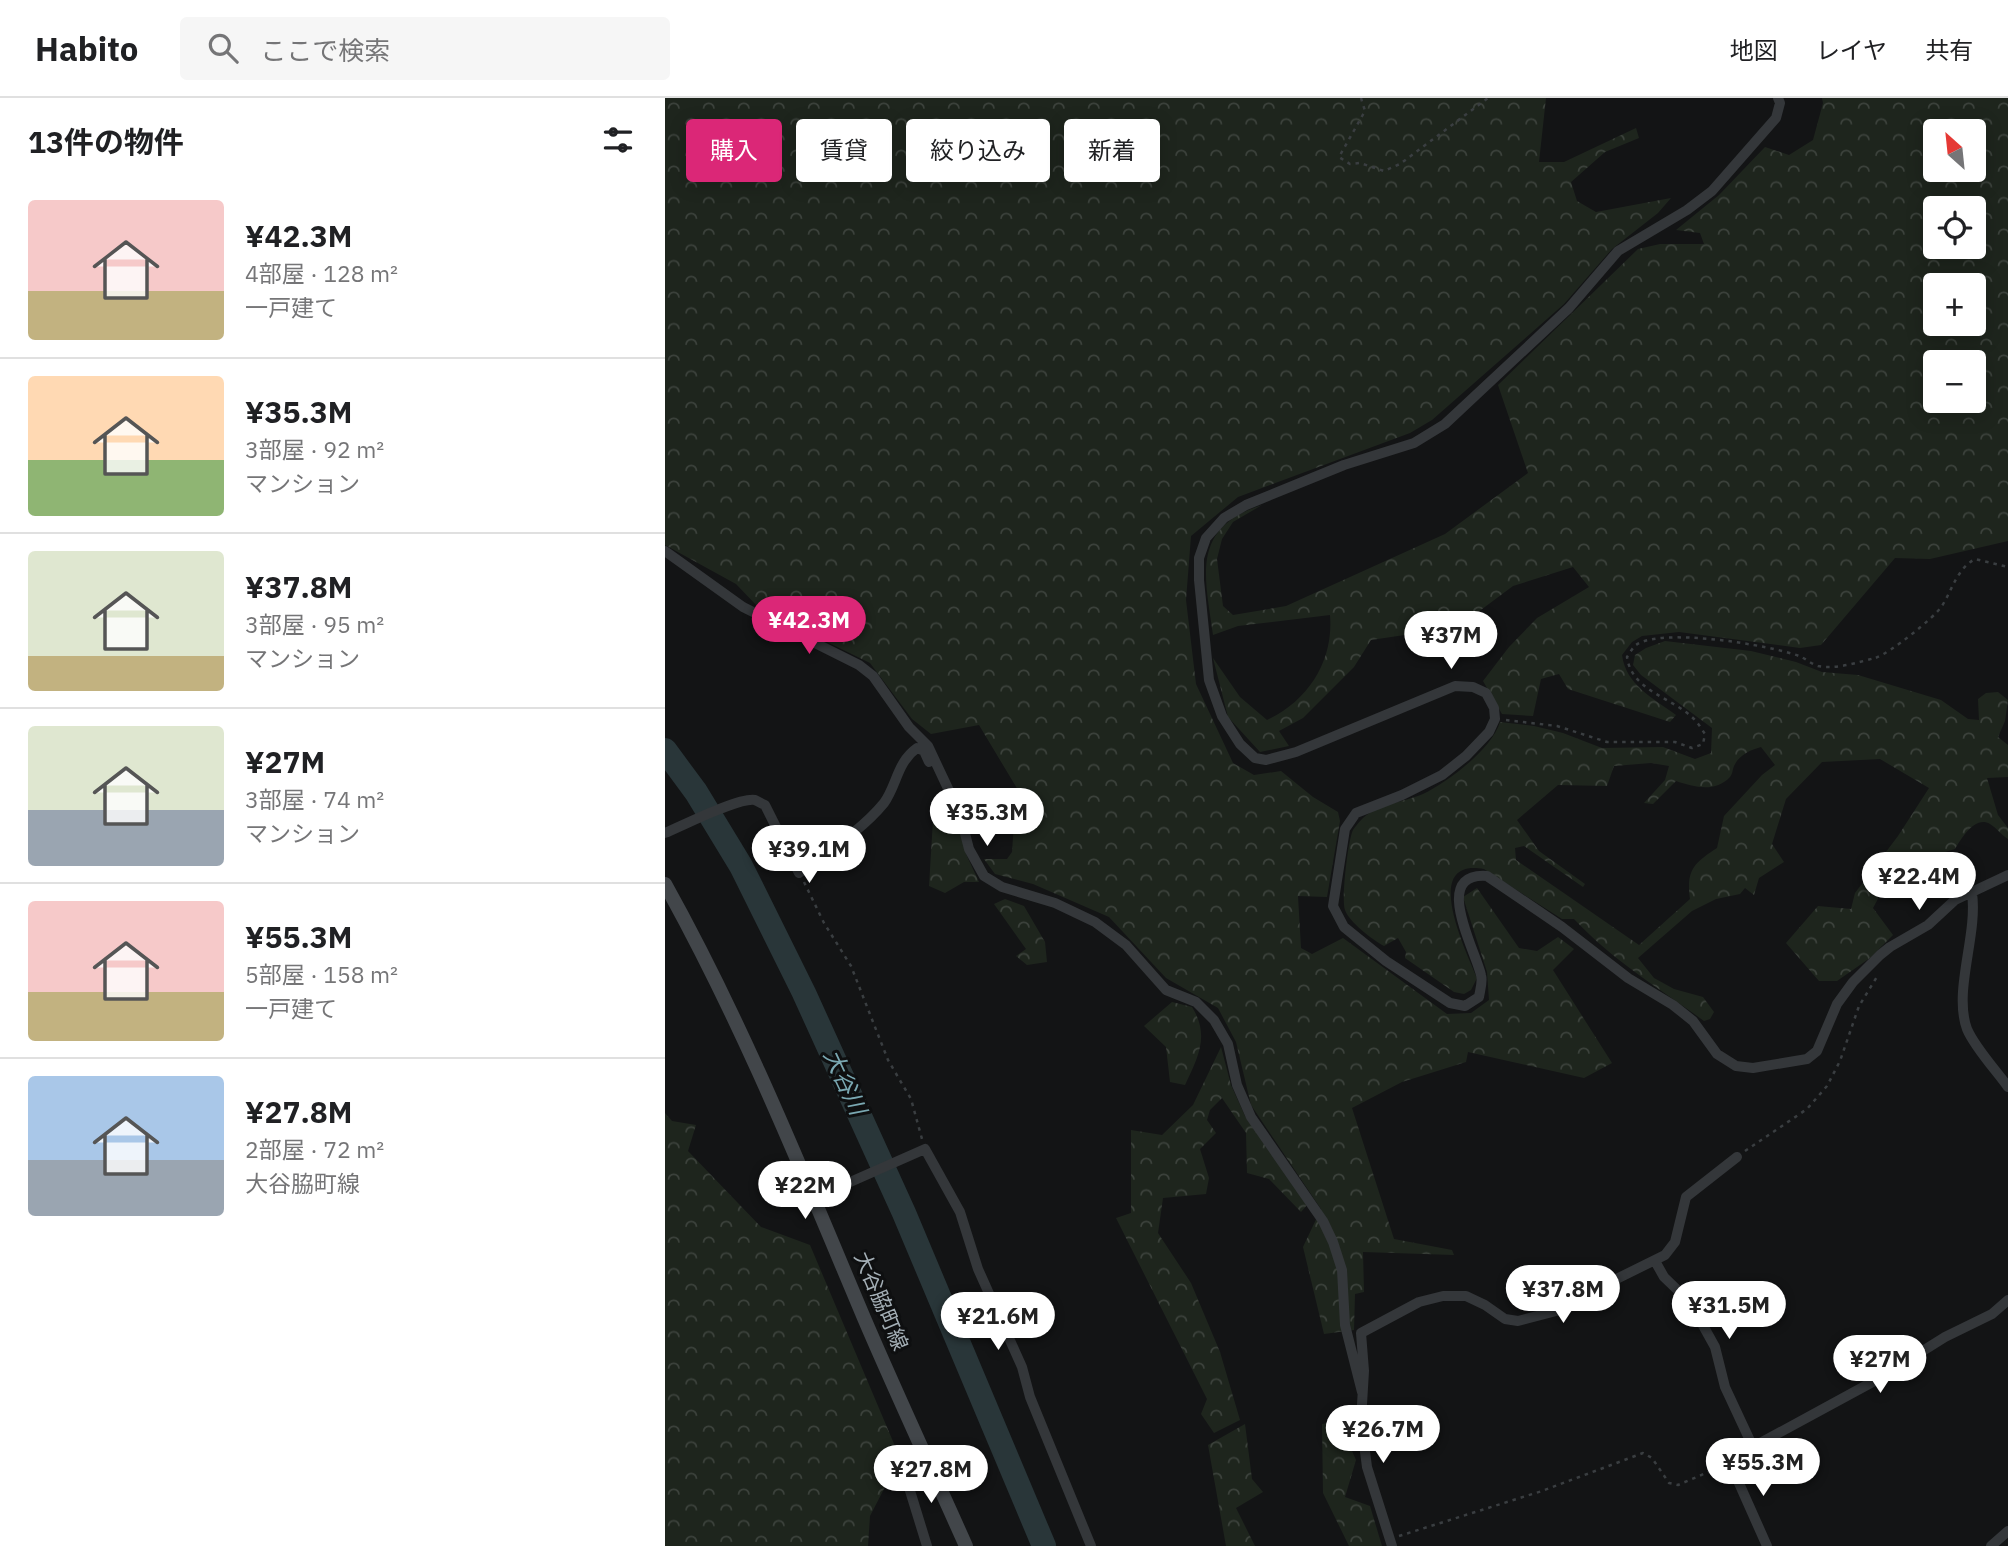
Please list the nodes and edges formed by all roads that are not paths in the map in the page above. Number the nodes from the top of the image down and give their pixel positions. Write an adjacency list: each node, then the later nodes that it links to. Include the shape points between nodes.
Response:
1 (1778, 98): 7 (street, via 1776,118 1713,191 1618,251 1569,308 1445,424 1415,443 1344,464 1224,518 1206,538 1199,558 1209,680 1222,716 1240,744 1255,758 1266,760 1455,686 1486,692 1495,719 1466,756 1442,775 1356,813 1345,830 1333,906 1344,928 1450,1003 1465,1006 1479,997 1482,978 1457,896 1464,881 1475,875 1487,876 1627,978 1673,1005 1693,1021 1717,1054 1736,1066 1753,1068 1807,1059 1817,1051 1837,1004 1853,982 1890,947 1928,925 1955,900)
2 (665, 551): 3 (street, via 743,607 873,676 928,746)
3 (943, 774): 4 (street, via 917,748 898,771 886,800 866,822 799,873 765,805 756,800 723,808); 13 (street, via 969,849 984,876 1095,922 1126,945 1166,990 1196,1002 1215,1020 1251,1116 1333,1242 1342,1270 1345,1325)
4 (665, 833)
5 (2008, 875): 7 (street)
6 (665, 884): 10 (main road, 大谷脇町線, via 745,1040)
7 (1972, 893): 8 (street, via 1975,911 1964,1015 1968,1031)
8 (2008, 1087)
9 (1737, 1157): 11 (street, via 1686,1197 1675,1242)
10 (814, 1198): 15 (main road, 大谷脇町線); 20 (street, via 925,1149 960,1212 978,1269 1022,1367)
11 (1655, 1261): 13 (street, via 1560,1310 1518,1321 1505,1319 1466,1296 1419,1302 1361,1333); 14 (street, via 1664,1277 1690,1302 1715,1347 1725,1387)
12 (2008, 1300): 14 (street, via 1992,1314)
13 (1362, 1392): 17 (street, via 1367,1467)
14 (1753, 1447): 21 (street, via 1730,1463)
15 (928, 1460): 18 (street, via 912,1468 907,1481); 19 (main road, 大谷脇町線)
16 (2008, 1531): 22 (street)
17 (1391, 1543)
18 (927, 1546)
19 (966, 1546)
20 (1091, 1546)
21 (1767, 1546)
22 (1990, 1546)

